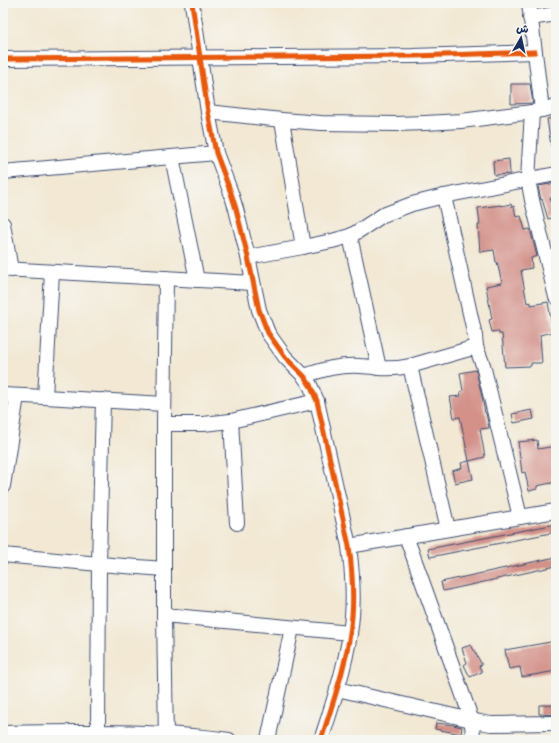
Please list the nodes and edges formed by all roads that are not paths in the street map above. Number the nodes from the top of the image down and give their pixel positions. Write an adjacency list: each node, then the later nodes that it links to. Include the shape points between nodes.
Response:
1 (192, 3): 6 (street)
2 (529, 3): 4 (street)
3 (556, 14): 4 (street)
4 (530, 18): 5 (street)
5 (535, 52): 6 (street, via 405,56); 9 (street)
6 (199, 56): 7 (street); 10 (street)
7 (3, 59)
8 (556, 107): 9 (street)
9 (537, 111): 11 (street, via 424,124 342,124); 16 (street)
10 (208, 112): 11 (street); 12 (street)
11 (282, 120): 20 (street)
12 (216, 153): 13 (street); 21 (street, via 231,193)
13 (172, 157): 14 (street); 25 (street)
14 (3, 172)
15 (556, 174): 16 (street)
16 (528, 179): 17 (street); 27 (street)
17 (444, 196): 19 (street, via 395,210); 28 (street)
18 (3, 224): 22 (street)
19 (350, 236): 20 (street); 30 (street)
20 (303, 247): 21 (street)
21 (248, 257): 26 (street)
22 (7, 269): 23 (street)
23 (52, 272): 24 (street); 34 (street)
24 (166, 278): 25 (street); 37 (street)
25 (197, 280): 26 (street)
26 (253, 283): 31 (street, via 259,310 268,333 285,357)
27 (556, 297)
28 (476, 347): 29 (street); 42 (street, via 483,365)
29 (410, 366): 30 (street); 44 (street)
30 (379, 368): 31 (street, via 336,367)
31 (304, 376): 36 (street)
32 (3, 395): 33 (street)
33 (17, 396): 34 (street); 40 (street)
34 (45, 397): 35 (street)
35 (103, 400): 37 (street); 48 (street)
36 (317, 401): 38 (street); 46 (street)
37 (164, 404): 39 (street)
38 (231, 422): 39 (street); 43 (street)
39 (164, 424): 49 (street)
40 (3, 486)
41 (556, 511): 42 (street)
42 (520, 517): 44 (street)
43 (237, 522)
44 (448, 529): 45 (street)
45 (406, 536): 46 (street); 54 (street)
46 (349, 546): 52 (street, via 353,589)
47 (3, 555): 48 (street)
48 (99, 564): 49 (street); 56 (street)
49 (164, 569): 50 (street)
50 (164, 616): 51 (street); 58 (street)
51 (292, 628): 52 (street); 60 (street)
52 (350, 633): 53 (street)
53 (337, 689): 54 (street); 61 (street)
54 (472, 721): 55 (street, via 490,724); 62 (street)
55 (556, 723)
56 (98, 731): 57 (street); 58 (street)
57 (3, 733)
58 (166, 737): 59 (street, via 190,736)
59 (229, 740)
60 (268, 740)
61 (321, 740)
62 (473, 740)

